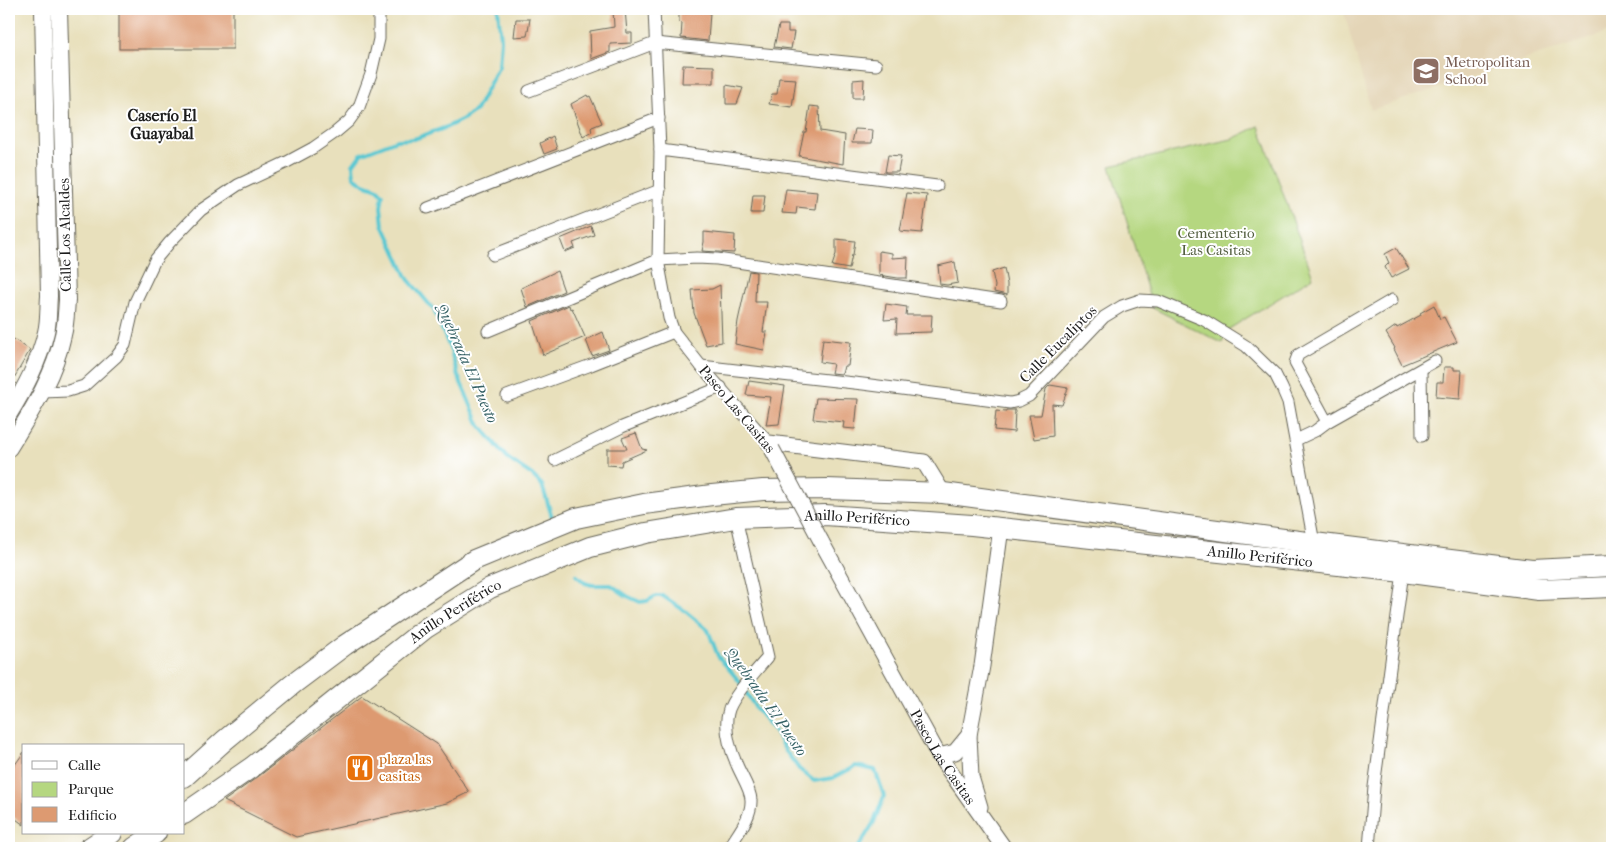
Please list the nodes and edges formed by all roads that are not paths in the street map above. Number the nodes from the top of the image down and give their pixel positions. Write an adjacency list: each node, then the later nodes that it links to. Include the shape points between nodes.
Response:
1 (43, 9): 25 (main road, Calle Los Alcaldes, via 50,296 46,330 36,363)
2 (59, 9): 23 (main road, Calle Los Alcaldes, via 67,300 63,334)
3 (379, 9): 23 (street, via 379,39 371,74 359,107 348,121 313,148 238,185 201,210 156,260 134,302 125,345 116,357 84,386 68,391)
4 (654, 9): 5 (street, Paseo Las Casitas)
5 (655, 43): 6 (street); 7 (street); 8 (street, Paseo Las Casitas)
6 (876, 65)
7 (529, 91)
8 (659, 118): 9 (street, Paseo Las Casitas); 12 (street)
9 (660, 150): 10 (street); 11 (street, Paseo Las Casitas)
10 (937, 186)
11 (660, 190): 13 (street); 14 (street, Paseo Las Casitas)
12 (428, 208)
13 (493, 255)
14 (658, 260): 15 (street, via 717,259); 17 (street); 18 (street, Paseo Las Casitas)
15 (1001, 300)
16 (1392, 300): 26 (street, via 1298,355 1295,363)
17 (488, 331)
18 (674, 332): 20 (street, Paseo Las Casitas); 24 (street)
19 (1435, 361): 21 (street)
20 (701, 366): 22 (street, Paseo Las Casitas); 28 (street, Calle Eucaliptos, via 1010,403 1029,396 1104,317 1140,300 1158,301 1204,320 1238,340 1269,368 1288,402)
21 (1421, 370): 26 (street); 27 (street)
22 (721, 387): 29 (street, Paseo Las Casitas); 31 (street, via 622,426)
23 (43, 392): 30 (main road, Calle Los Alcaldes)
24 (507, 396)
25 (9, 414)
26 (1327, 422): 28 (street)
27 (1422, 436)
28 (1296, 440): 35 (street, Calle Eucaliptos)
29 (770, 446): 32 (street, via 924,462); 40 (street, Paseo Las Casitas, bridge)
30 (9, 448)
31 (555, 460)
32 (943, 493): 35 (highway, Anillo Periférico); 41 (highway, Anillo Periférico, via 763,490 644,504 576,518 474,560 293,684)
33 (736, 518): 34 (highway, Anillo Periférico, via 825,516); 42 (highway, Anillo Periférico, via 646,533 590,547 490,588 426,628 252,767); 48 (street, via 768,657 732,703 728,713 732,753 752,800)
34 (1001, 528): 37 (highway, Anillo Periférico); 39 (street)
35 (1314, 543): 36 (highway, Anillo Periférico, via 1532,570)
36 (1612, 566)
37 (1403, 572): 38 (highway, Anillo Periférico, via 1539,590); 50 (street)
38 (1612, 587)
39 (969, 735): 40 (street, via 955,752); 43 (street, via 971,777)
40 (939, 756): 43 (street, Paseo Las Casitas)
41 (185, 776)
42 (185, 813)
43 (985, 823): 49 (street, Paseo Las Casitas)
44 (110, 834): 46 (highway)
45 (155, 834): 47 (highway)
46 (89, 848)
47 (134, 848)
48 (729, 848)
49 (1004, 848)
50 (1369, 848)

